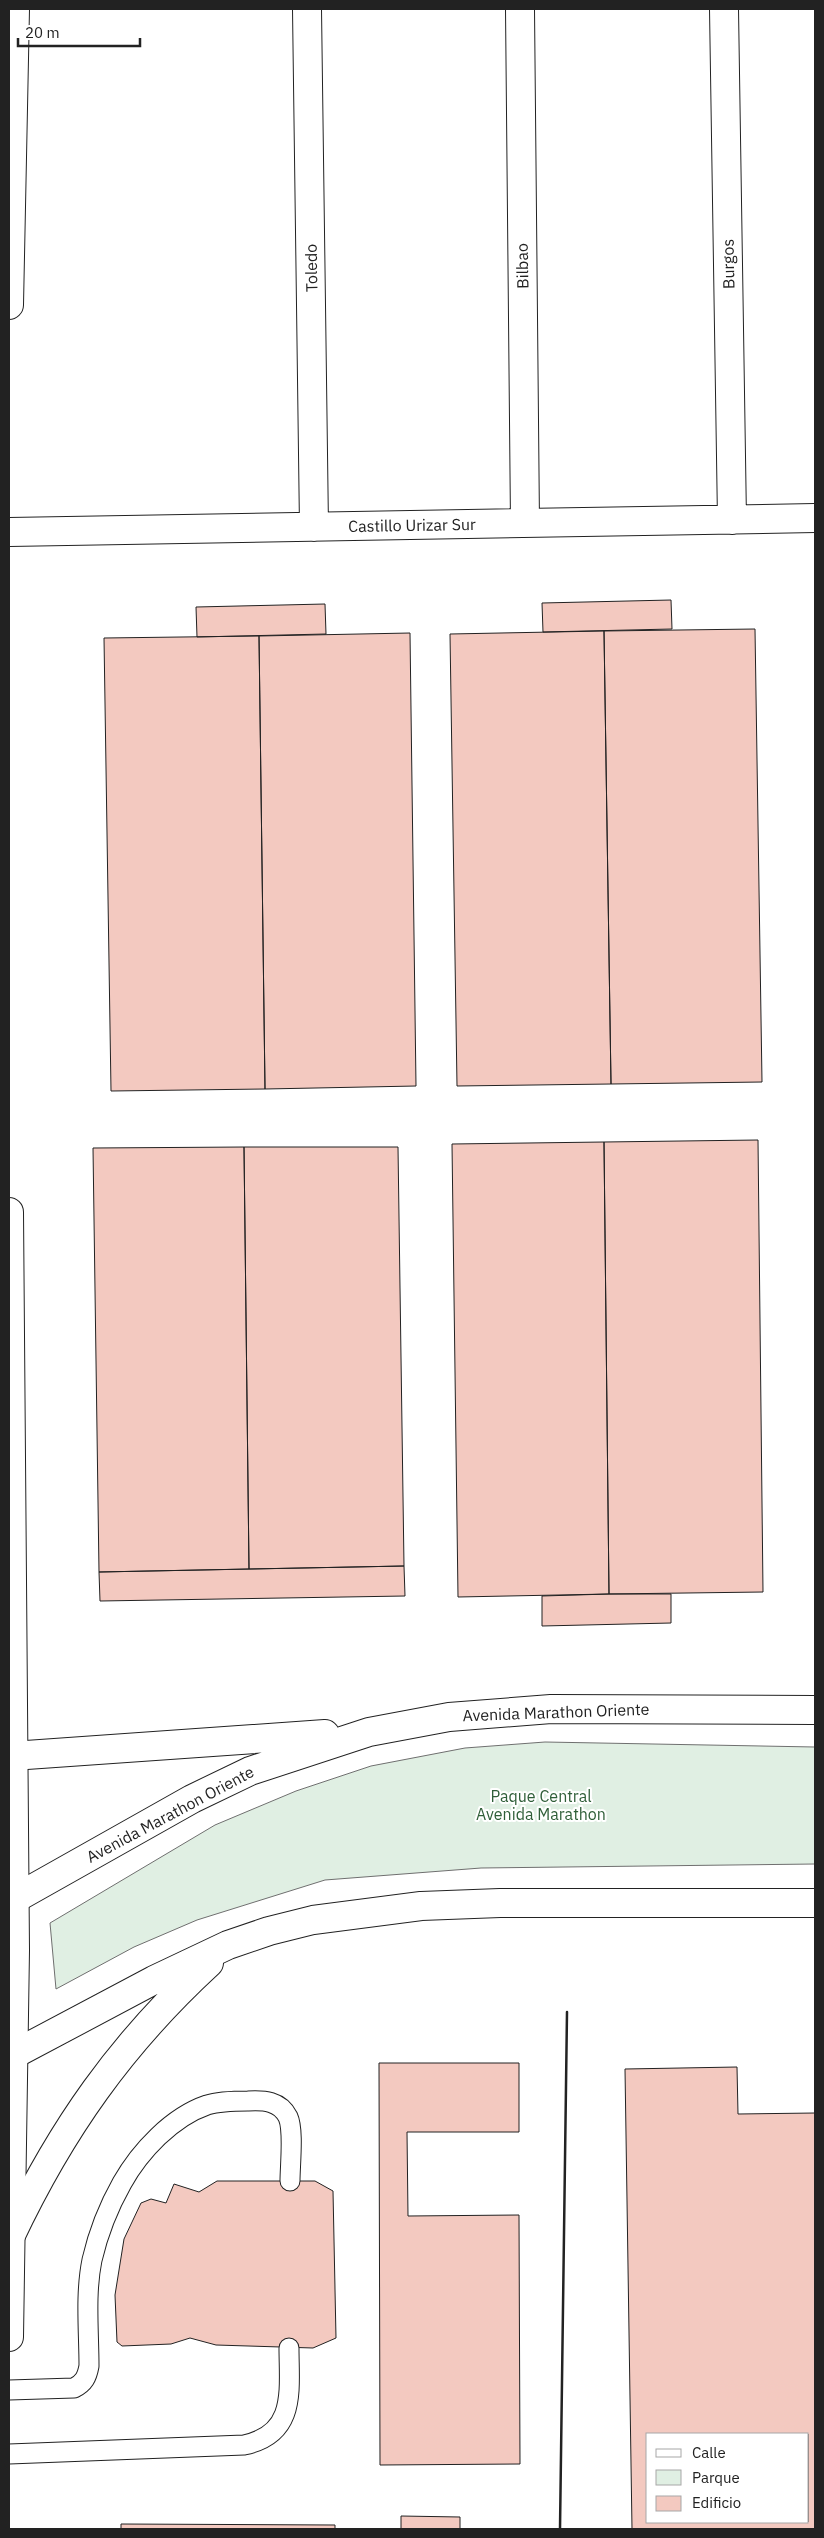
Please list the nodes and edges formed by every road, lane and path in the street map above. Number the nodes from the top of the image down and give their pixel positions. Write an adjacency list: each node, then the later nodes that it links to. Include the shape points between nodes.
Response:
1 (15, 9): 5 (street)
2 (307, 9): 9 (street, Toledo)
3 (520, 9): 8 (street, Bilbao)
4 (724, 9): 7 (street, Burgos)
5 (9, 305)
6 (815, 518): 7 (street, Castillo Urizar Sur)
7 (732, 520): 8 (street, Castillo Urizar Sur)
8 (525, 523): 9 (street, Castillo Urizar Sur)
9 (314, 527): 10 (street, Castillo Urizar Sur)
10 (9, 532)
11 (9, 1212): 14 (street)
12 (815, 1710): 13 (street, Avenida Marathon Oriente, via 533,1710 449,1716)
13 (369, 1732): 14 (street); 15 (street, Avenida Marathon Oriente, via 250,1771 192,1799)
14 (12, 1756): 15 (street)
15 (12, 1900): 18 (street)
16 (815, 1903): 17 (street, via 421,1906 313,1920)
17 (228, 1945): 18 (street); 20 (street, via 174,1995 103,2077 56,2149)
18 (11, 2055): 20 (street)
19 (290, 2181): 23 (lane, via 288,2118 276,2104 260,2100 228,2102 208,2105 182,2118 137,2160 122,2182 100,2233 92,2261 89,2366 82,2384 74,2388)
20 (10, 2237): 21 (street)
21 (9, 2337)
22 (289, 2348): 24 (lane, via 287,2410 276,2429 256,2442)
23 (9, 2390)
24 (9, 2454)

